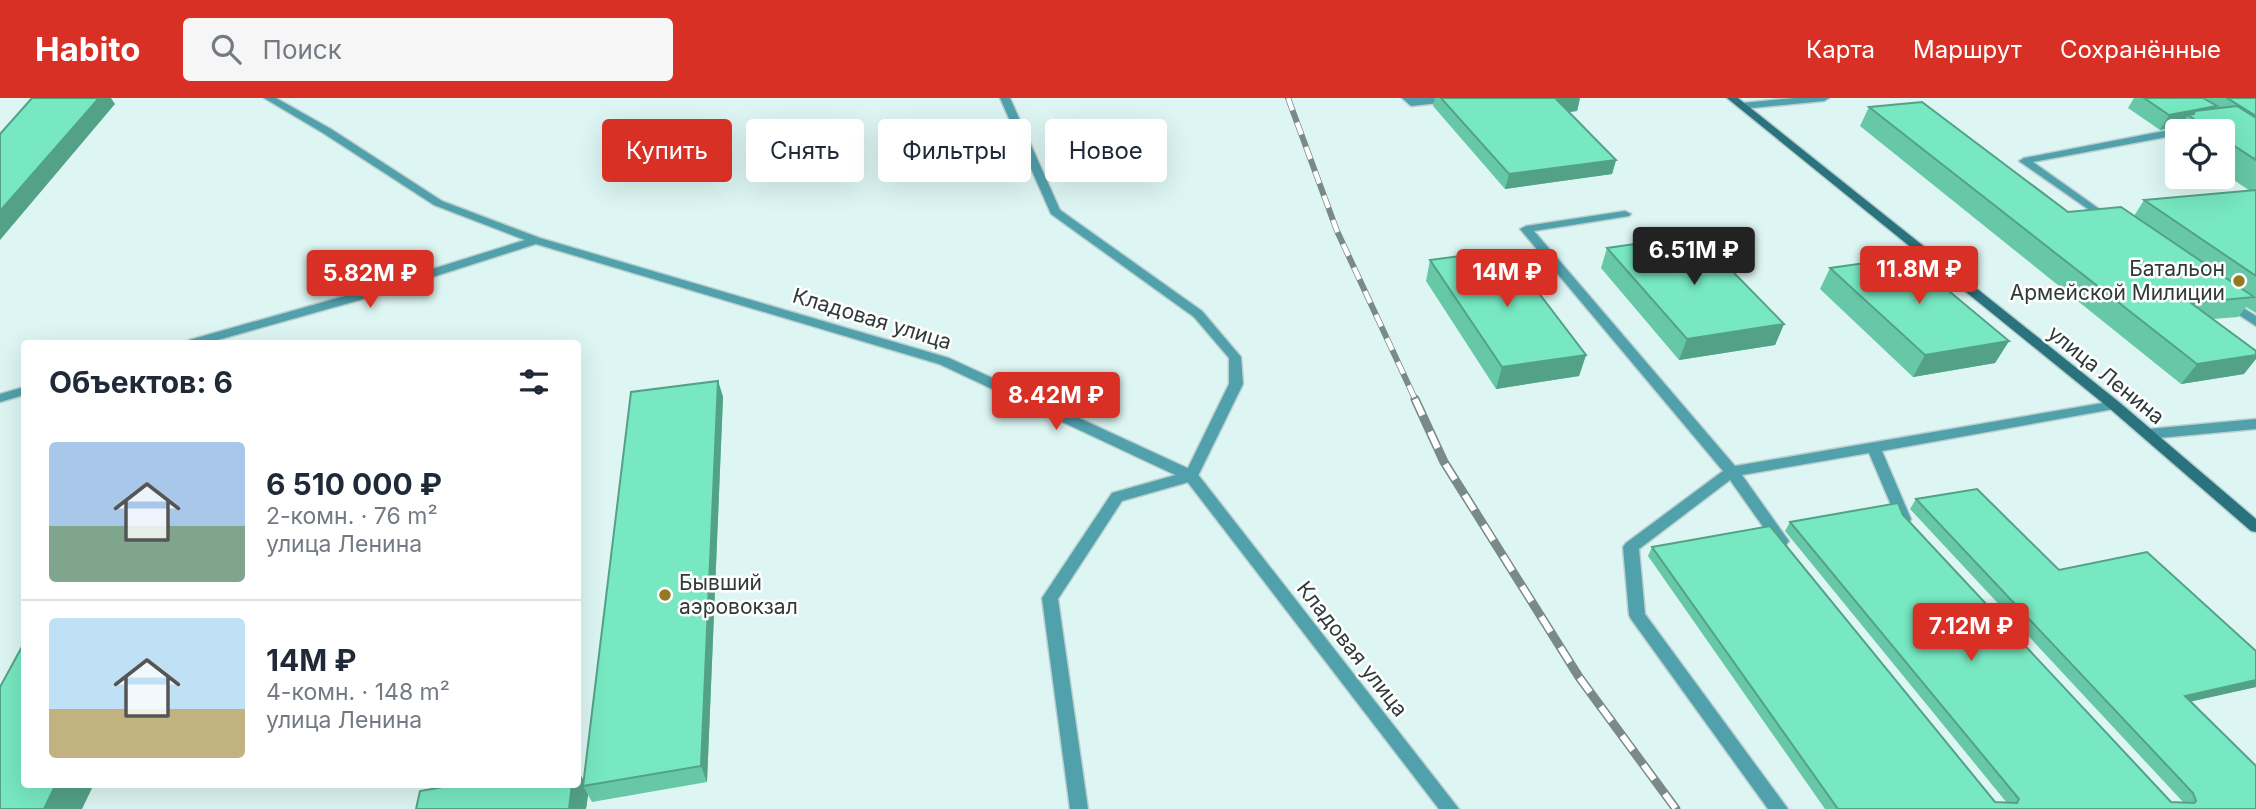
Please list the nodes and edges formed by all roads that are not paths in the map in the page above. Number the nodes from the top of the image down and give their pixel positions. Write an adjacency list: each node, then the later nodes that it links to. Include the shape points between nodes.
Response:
1 (269, 98): 10 (street, Кладовая улица, via 438,203)
2 (1005, 98): 21 (street, via 1055,212 1198,314 1235,357 1236,384)
3 (1406, 98): 4 (street, via 1411,103)
4 (1457, 98)
5 (1824, 98): 6 (street)
6 (1737, 102): 16 (main road, улица Ленина)
7 (2165, 134): 9 (street, via 2024,161)
8 (1625, 214): 20 (street, via 1525,229)
9 (2123, 230)
10 (536, 240): 13 (street); 21 (street, Кладовая улица, via 944,361)
11 (2212, 292): 12 (street)
12 (2256, 322)
13 (204, 340)
14 (21, 392): 15 (street)
15 (0, 397)
16 (2114, 405): 18 (main road, улица Ленина); 19 (street)
17 (2256, 424): 18 (street)
18 (2148, 434): 22 (main road, улица Ленина)
19 (1873, 447): 20 (street); 23 (street, via 1904,518)
20 (1732, 472): 24 (street); 27 (street, via 1631,547 1637,615)
21 (1191, 476): 25 (street, via 1117,497 1050,598); 26 (street, Кладовая улица)
22 (2256, 527)
23 (1913, 528)
24 (1792, 554)
25 (1079, 809)
26 (1450, 809)
27 (1779, 809)

